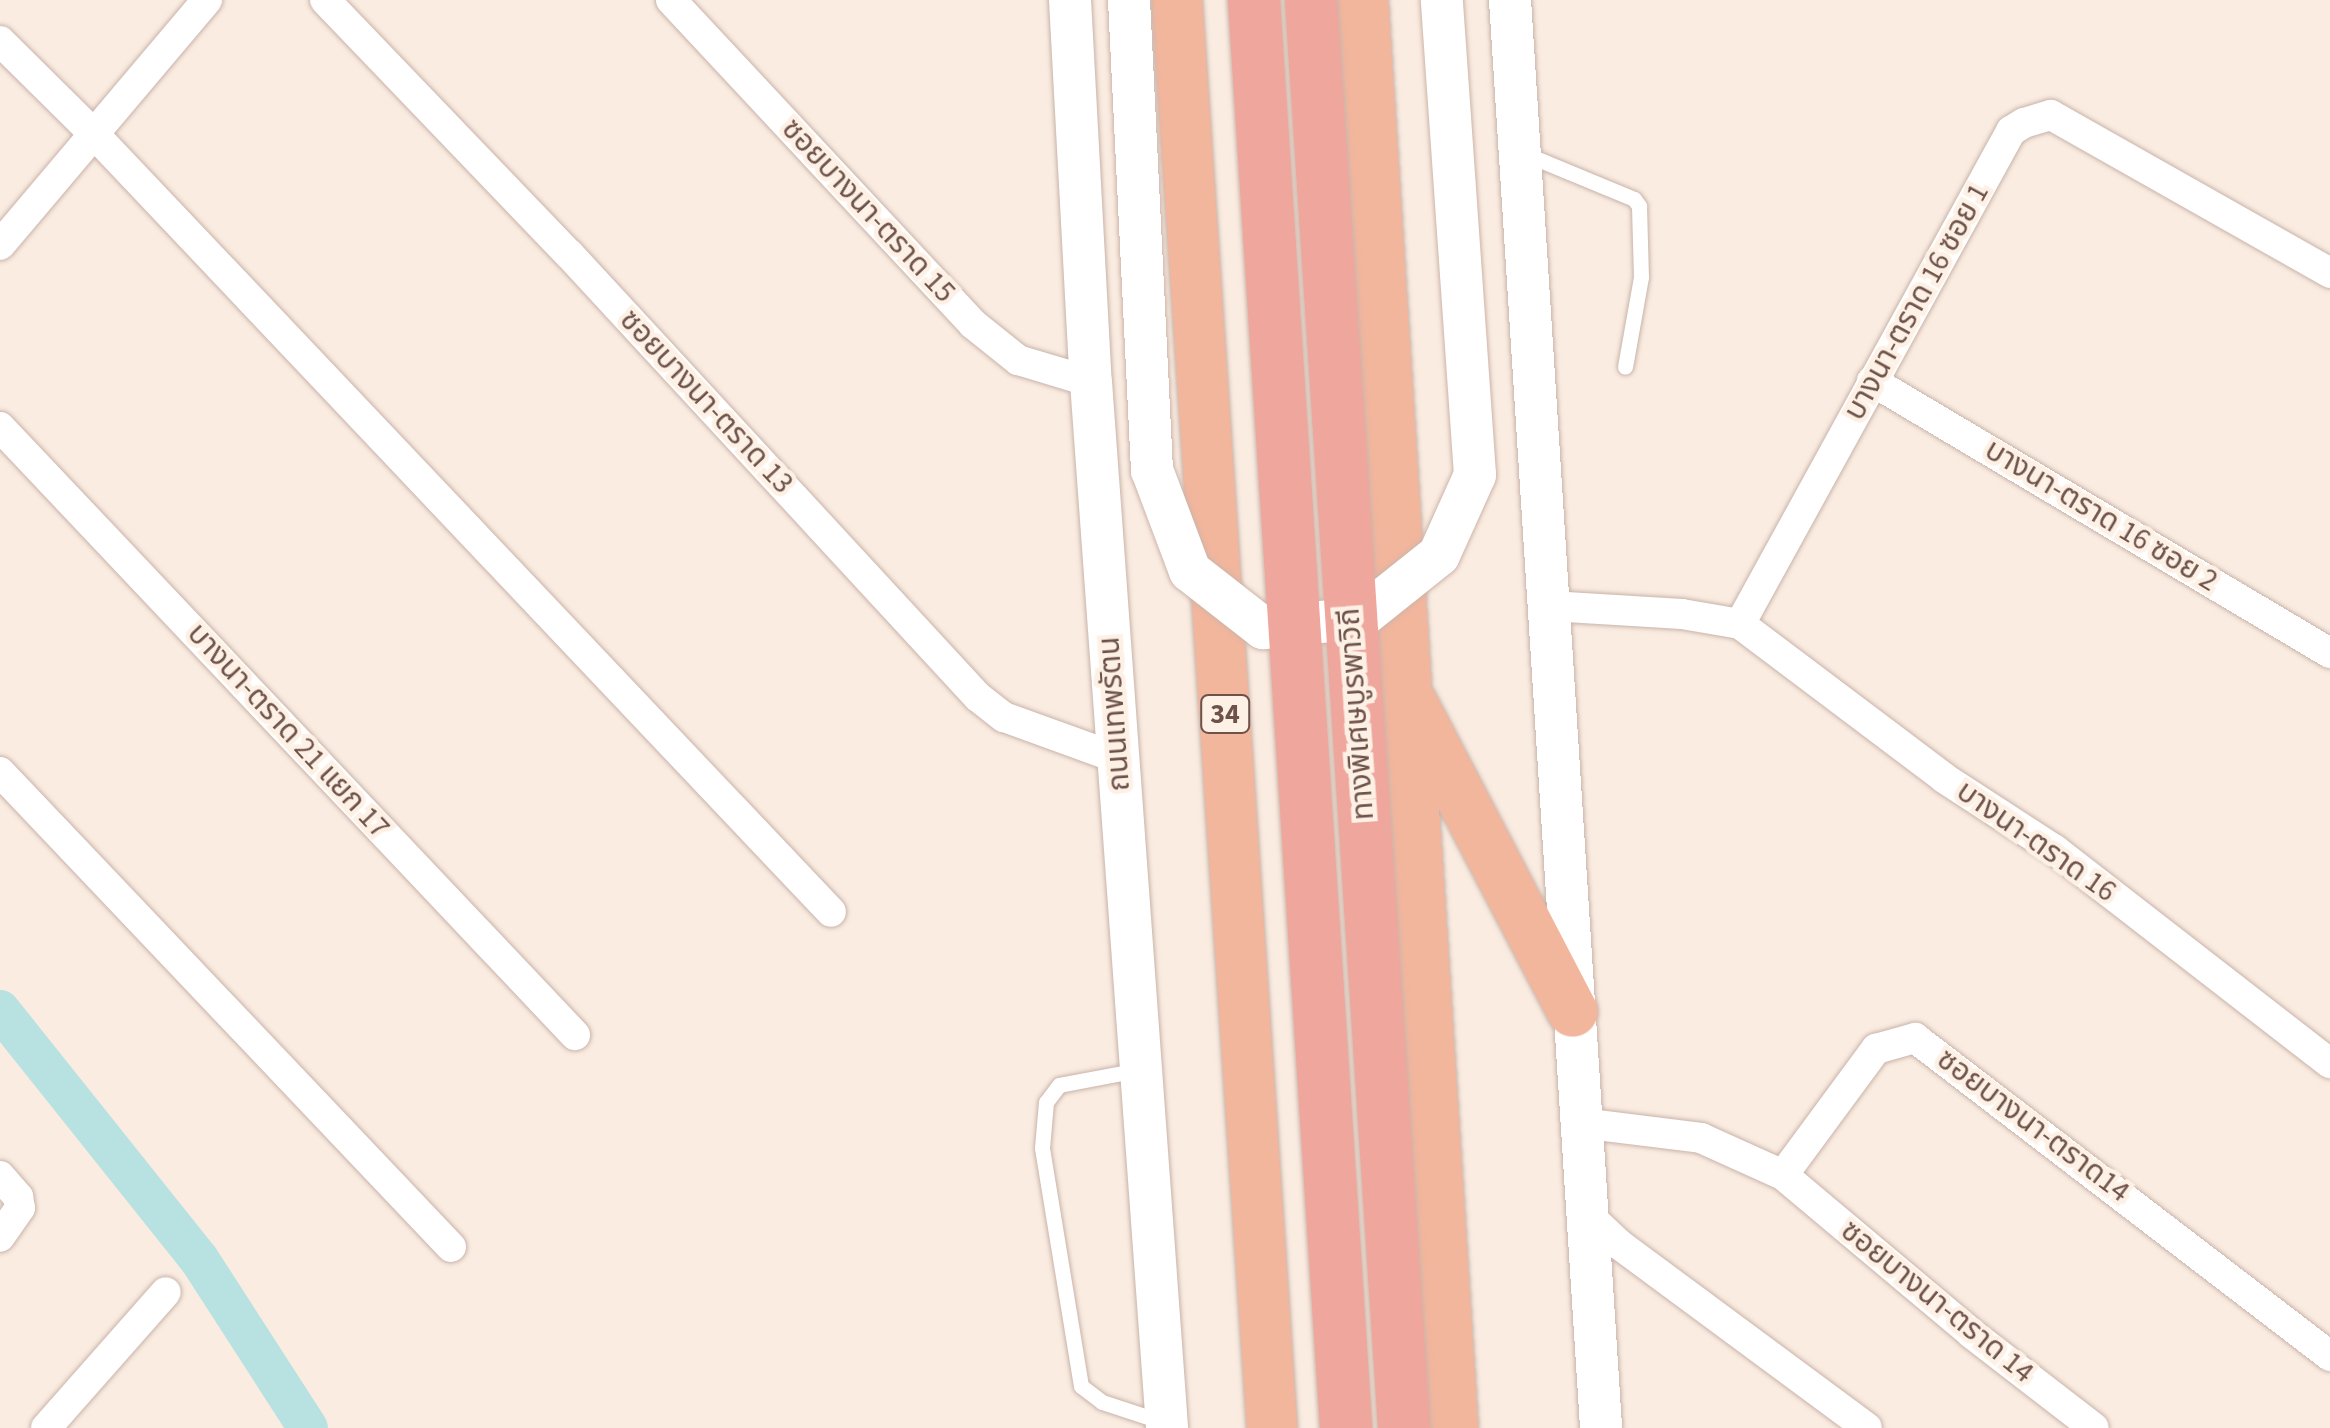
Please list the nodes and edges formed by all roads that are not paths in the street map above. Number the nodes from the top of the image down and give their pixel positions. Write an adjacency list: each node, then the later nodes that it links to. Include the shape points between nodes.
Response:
1 (208, 0): 13 (street)
2 (325, 0): 25 (street, ซอยบางนา-ตราด 13, via 978,697 1004,717)
3 (671, 0): 19 (street, ซอยบางนา-ตราด 15, via 972,324 1018,360)
4 (1070, 0): 19 (main road, ถนนเทพรัตน)
5 (1129, 0): 10 (main road, bridge, via 1152,470 1190,572 1263,628 1360,618 1439,555 1476,475)
6 (1177, 0): 39 (highway, 34)
7 (1254, 0): 45 (highway, ทางพิเศษบูรพาวิถี, bridge)
8 (1310, 0): 46 (highway, ทางพิเศษบูรพาวิถี, bridge)
9 (1363, 0): 24 (highway)
10 (1442, 0)
11 (1510, 0): 14 (main road)
12 (0, 40): 13 (street)
13 (95, 135): 15 (street); 27 (street)
14 (1519, 151): 17 (lane, via 1639,206 1641,277); 21 (main road)
15 (0, 245)
16 (2330, 274): 18 (street, บางนา-ตราด 16 ซอย 1, via 2050,116 2039,117 2012,132)
17 (1625, 367)
18 (1872, 381): 22 (street, บางนา-ตราด 16 ซอย 1); 23 (street, บางนา-ตราด 16 ซอย 2)
19 (1092, 382): 25 (main road, ถนนเทพรัตน)
20 (0, 427): 29 (street, บางนา-ตราด 21 แยก 17)
21 (1550, 606): 22 (street); 28 (main road)
22 (1740, 624): 30 (street, บางนา-ตราด 16, via 1944,778 2055,850)
23 (2330, 653)
24 (1403, 686): 28 (highway); 47 (highway)
25 (1118, 758): 31 (main road, ถนนเทพรัตน)
26 (0, 772): 37 (street)
27 (830, 912)
28 (1574, 1012): 32 (main road)
29 (576, 1035)
30 (2330, 1062)
31 (1142, 1069): 41 (main road, ถนนเทพรัตน); 41 (lane, via 1059,1085 1046,1102 1042,1148 1081,1386 1102,1402)
32 (1581, 1123): 33 (street, via 1701,1138); 35 (main road)
33 (1783, 1175): 40 (street, ซอยบางนา-ตราด14, via 1876,1049 1915,1038); 50 (street, ซอยบางนา-ตราด 14)
34 (0, 1176): 36 (street, via 20,1208)
35 (1588, 1215): 48 (main road); 49 (street)
36 (0, 1237)
37 (451, 1247)
38 (166, 1292): 42 (street)
39 (1265, 1326): 43 (highway); 44 (highway, 34)
40 (2330, 1356)
41 (1167, 1426)
42 (46, 1428)
43 (1241, 1428)
44 (1272, 1428)
45 (1346, 1428)
46 (1404, 1428)
47 (1453, 1428)
48 (1601, 1428)
49 (1867, 1428)
50 (2094, 1428)

